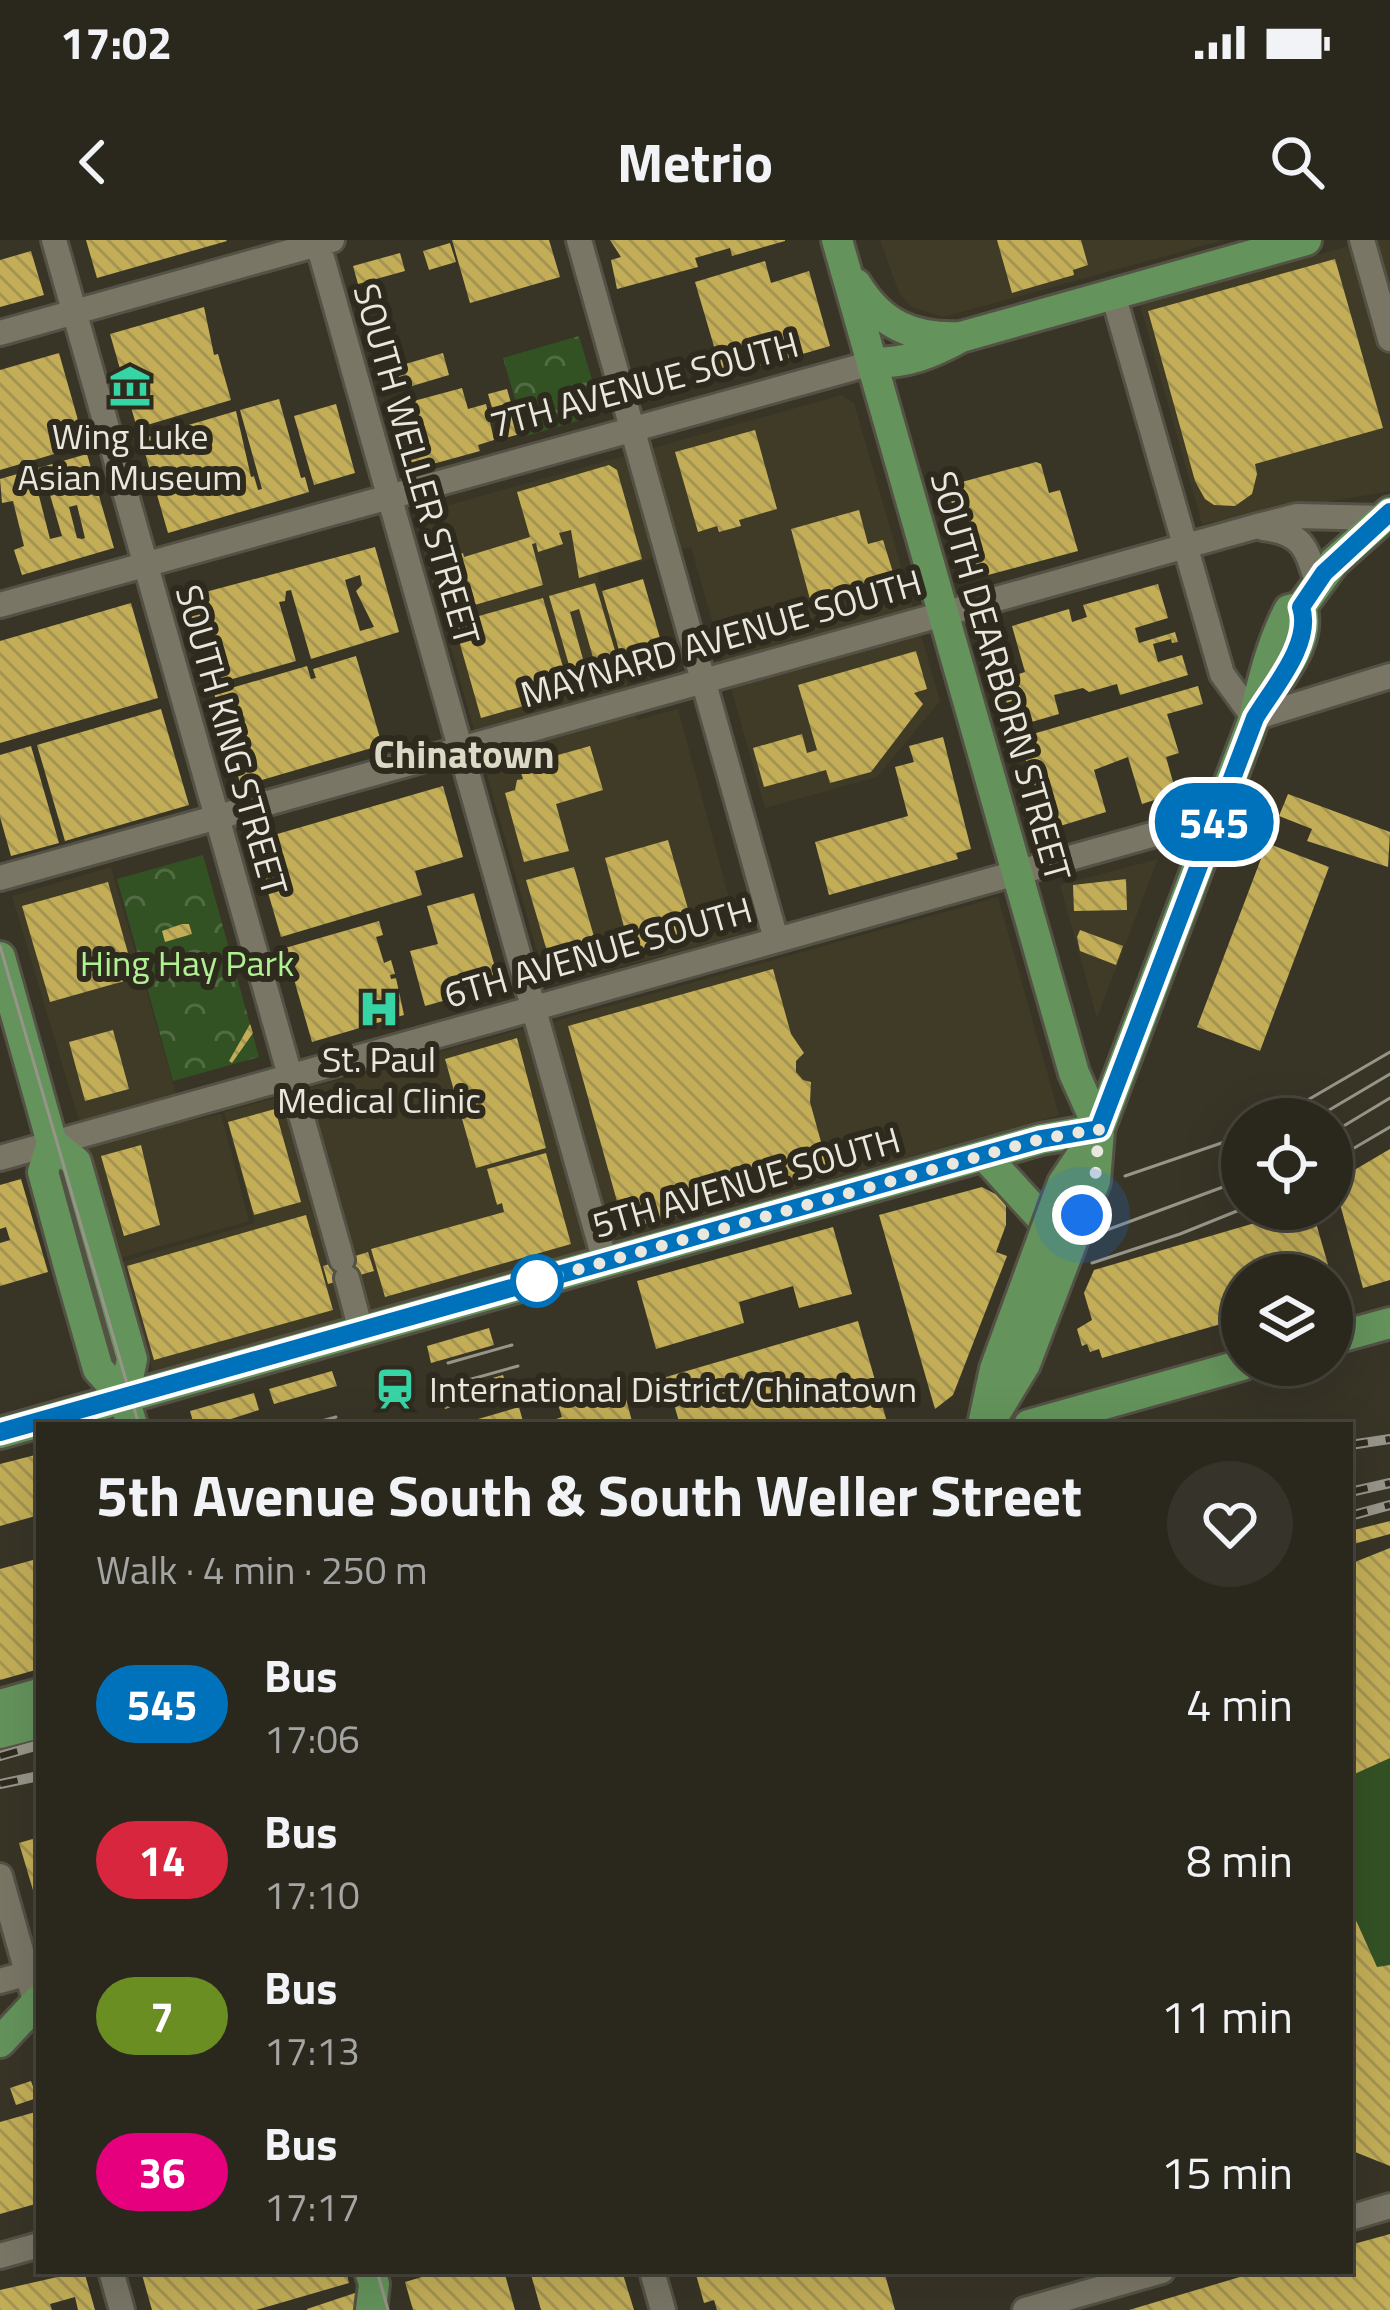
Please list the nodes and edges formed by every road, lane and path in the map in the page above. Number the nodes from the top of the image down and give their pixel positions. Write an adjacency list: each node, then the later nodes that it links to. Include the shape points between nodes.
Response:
1 (54, 240): 8 (street, SOUTH KING STREET)
2 (579, 240): 13 (street)
3 (1306, 240): 7 (main road, 7TH AVENUE SOUTH)
4 (1362, 240): 11 (street)
5 (322, 241): 8 (street); 14 (street, SOUTH WELLER STREET)
6 (840, 252): 10 (main road, via 868,303 892,325); 12 (main road, SOUTH DEARBORN STREET)
7 (1113, 294): 10 (main road, 7TH AVENUE SOUTH); 17 (street)
8 (74, 313): 9 (street); 18 (street, SOUTH KING STREET)
9 (0, 333)
10 (961, 338): 12 (main road, 7TH AVENUE SOUTH, via 901,363)
11 (1390, 338)
12 (872, 363): 13 (street, 7TH AVENUE SOUTH); 21 (main road, SOUTH DEARBORN STREET)
13 (632, 427): 14 (street, 7TH AVENUE SOUTH); 23 (street)
14 (388, 496): 18 (street, 7TH AVENUE SOUTH); 25 (street, SOUTH WELLER STREET)
15 (1386, 515): 16 (street, MAYNARD AVENUE SOUTH, via 1297,516); 19 (main road)
16 (1254, 526): 17 (street, MAYNARD AVENUE SOUTH); 19 (street, via 1300,541)
17 (1186, 546): 21 (street, MAYNARD AVENUE SOUTH); 24 (street, via 1222,674)
18 (146, 564): 20 (street, 7TH AVENUE SOUTH); 26 (street, SOUTH KING STREET)
19 (1309, 594): 24 (main road, via 1291,661)
20 (0, 605)
21 (943, 613): 23 (street, MAYNARD AVENUE SOUTH); 28 (main road, SOUTH DEARBORN STREET)
22 (1390, 676): 24 (street)
23 (703, 680): 25 (street, MAYNARD AVENUE SOUTH); 30 (street)
24 (1255, 718): 27 (main road)
25 (460, 748): 26 (street, MAYNARD AVENUE SOUTH); 32 (street, SOUTH WELLER STREET)
26 (217, 817): 29 (street, MAYNARD AVENUE SOUTH); 33 (street, SOUTH KING STREET)
27 (1216, 817): 28 (street, 6TH AVENUE SOUTH); 34 (main road)
28 (1016, 872): 30 (street, 6TH AVENUE SOUTH); 34 (main road, SOUTH DEARBORN STREET, via 1073,1072)
29 (0, 878)
30 (776, 939): 32 (street, 6TH AVENUE SOUTH)
31 (0, 957): 35 (main road)
32 (533, 1008): 33 (street, 6TH AVENUE SOUTH); 39 (street, SOUTH WELLER STREET)
33 (290, 1076): 35 (street, 6TH AVENUE SOUTH); 41 (street, SOUTH KING STREET)
34 (1099, 1129): 36 (main road, 5TH AVENUE SOUTH); 38 (main road, bridge, via 1063,1183); 47 (main road, bridge, via 1095,1181 1025,1364)
35 (52, 1143): 37 (street, 6TH AVENUE SOUTH); 44 (main road, via 76,1162 114,1295 132,1359)
36 (983, 1155): 38 (main road); 39 (main road, 5TH AVENUE SOUTH)
37 (0, 1158)
38 (1048, 1225): 46 (main road, bridge, via 995,1369)
39 (604, 1262): 41 (main road, 5TH AVENUE SOUTH)
40 (1390, 1323): 42 (main road)
41 (362, 1330): 44 (main road, 5TH AVENUE SOUTH)
42 (1353, 1334)
43 (1221, 1371): 48 (main road)
44 (128, 1411): 45 (main road, 5TH AVENUE SOUTH)
45 (61, 1422)
46 (986, 1422)
47 (988, 1422)
48 (1040, 1422)
49 (36, 1426): 50 (main road, 5TH AVENUE SOUTH)
50 (0, 1432)
51 (36, 1695): 52 (main road)
52 (0, 1705)
53 (36, 1724): 54 (main road)
54 (0, 1733)
55 (0, 1876): 57 (street)
56 (0, 1981): 57 (street)
57 (36, 1992): 58 (main road)
58 (0, 2042)
59 (1390, 2206): 60 (street)
60 (1353, 2217)
61 (36, 2246): 62 (street)
62 (0, 2256)
63 (112, 2274): 67 (street)
64 (653, 2274): 69 (street)
65 (1151, 2274): 70 (street)
66 (372, 2288): 68 (main road)
67 (122, 2310)
68 (394, 2310)
69 (663, 2310)
70 (1025, 2310)

